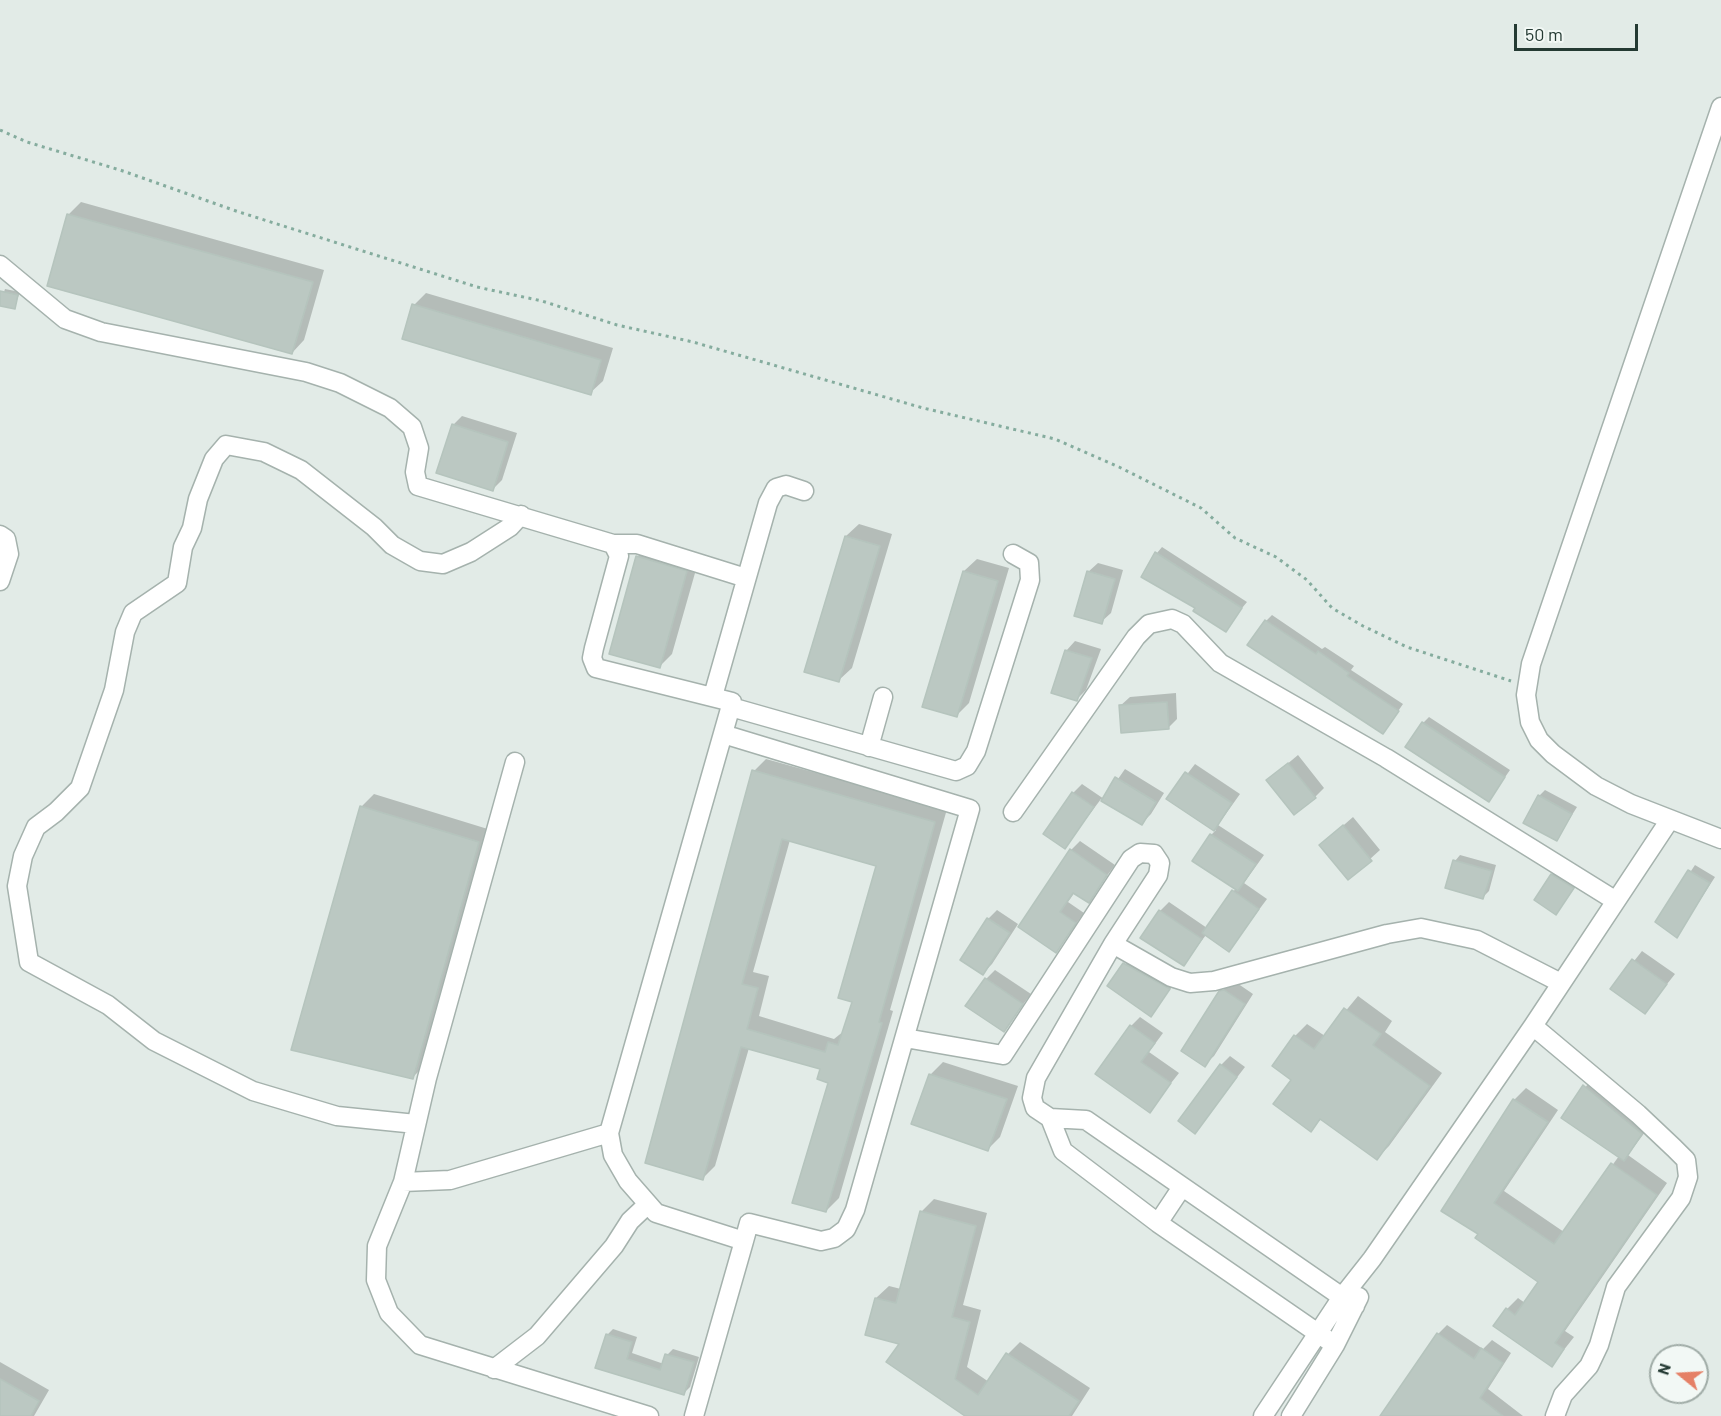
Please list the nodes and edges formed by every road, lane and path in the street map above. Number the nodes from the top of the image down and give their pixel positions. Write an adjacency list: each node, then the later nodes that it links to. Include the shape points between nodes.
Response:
1 (1721, 107): 11 (street, via 1531,664)
2 (0, 130): 11 (path, via 239,212 477,287 542,301 923,408 1055,439 1201,508 1235,538 1276,557 1307,580 1332,608 1364,626 1407,647)
3 (0, 265): 5 (street, via 65,319 101,332 306,372 340,383 390,408 412,427 419,448 418,486)
4 (804, 491): 9 (street, via 786,485 776,488)
5 (521, 515): 7 (street); 27 (street, via 471,552 442,564 420,561 392,545 301,471 264,452 226,445 214,459 198,499 177,583 134,614 125,632 108,711 80,788 36,827 23,856 17,886 29,962 108,1005 154,1041 253,1091 337,1116)
6 (0, 535): 10 (street, via 6,539 9,554)
7 (613, 544): 9 (street, via 637,544); 12 (street, via 619,556 592,658 597,668)
8 (1013, 554): 16 (street, via 1029,563 1030,580 976,751 967,766 956,771)
9 (746, 578): 12 (street)
10 (0, 581)
11 (1527, 686): 19 (street, via 1530,722 1539,740 1553,754 1596,786)
12 (713, 696): 14 (street, via 732,702)
13 (883, 698): 16 (street)
14 (730, 707): 15 (street); 16 (street)
15 (723, 734): 25 (street, via 970,809); 28 (street)
16 (869, 747)
17 (515, 762): 27 (street)
18 (1013, 812): 21 (street, via 1136,637 1149,624 1173,619 1183,624 1220,663 1386,758)
19 (1669, 821): 20 (street); 21 (street)
20 (1721, 839)
21 (1616, 901): 23 (street)
22 (1113, 944): 23 (street, via 1171,977 1190,983 1214,981 1421,928 1477,940); 25 (street, via 1158,875 1160,863 1154,854 1140,853 1131,859 1003,1055); 26 (street, via 1036,1078 1032,1098 1035,1108)
23 (1561, 983): 24 (street)
24 (1533, 1026): 34 (street, via 1372,1258); 42 (street, via 1674,1148 1686,1160 1688,1178 1681,1198 1616,1287 1599,1345 1589,1366 1563,1395)
25 (905, 1038): 33 (street, via 846,1229 821,1241 749,1223)
26 (1050, 1118): 30 (street, via 1086,1120); 32 (street, via 1063,1151)
27 (416, 1124): 29 (street)
28 (609, 1133): 29 (street, via 450,1180); 31 (street, via 613,1155)
29 (403, 1182): 37 (street, via 377,1246 376,1280 388,1313 420,1345)
30 (1182, 1187): 32 (street); 34 (street)
31 (648, 1204): 33 (street, via 656,1213); 37 (street, via 537,1336)
32 (1158, 1223): 35 (street)
33 (744, 1241): 39 (street)
34 (1349, 1302): 35 (street); 36 (street)
35 (1319, 1333): 36 (street); 40 (street)
36 (1335, 1345): 41 (street)
37 (494, 1369): 38 (street)
38 (650, 1416)
39 (694, 1416)
40 (1263, 1416)
41 (1292, 1416)
42 (1555, 1416)

